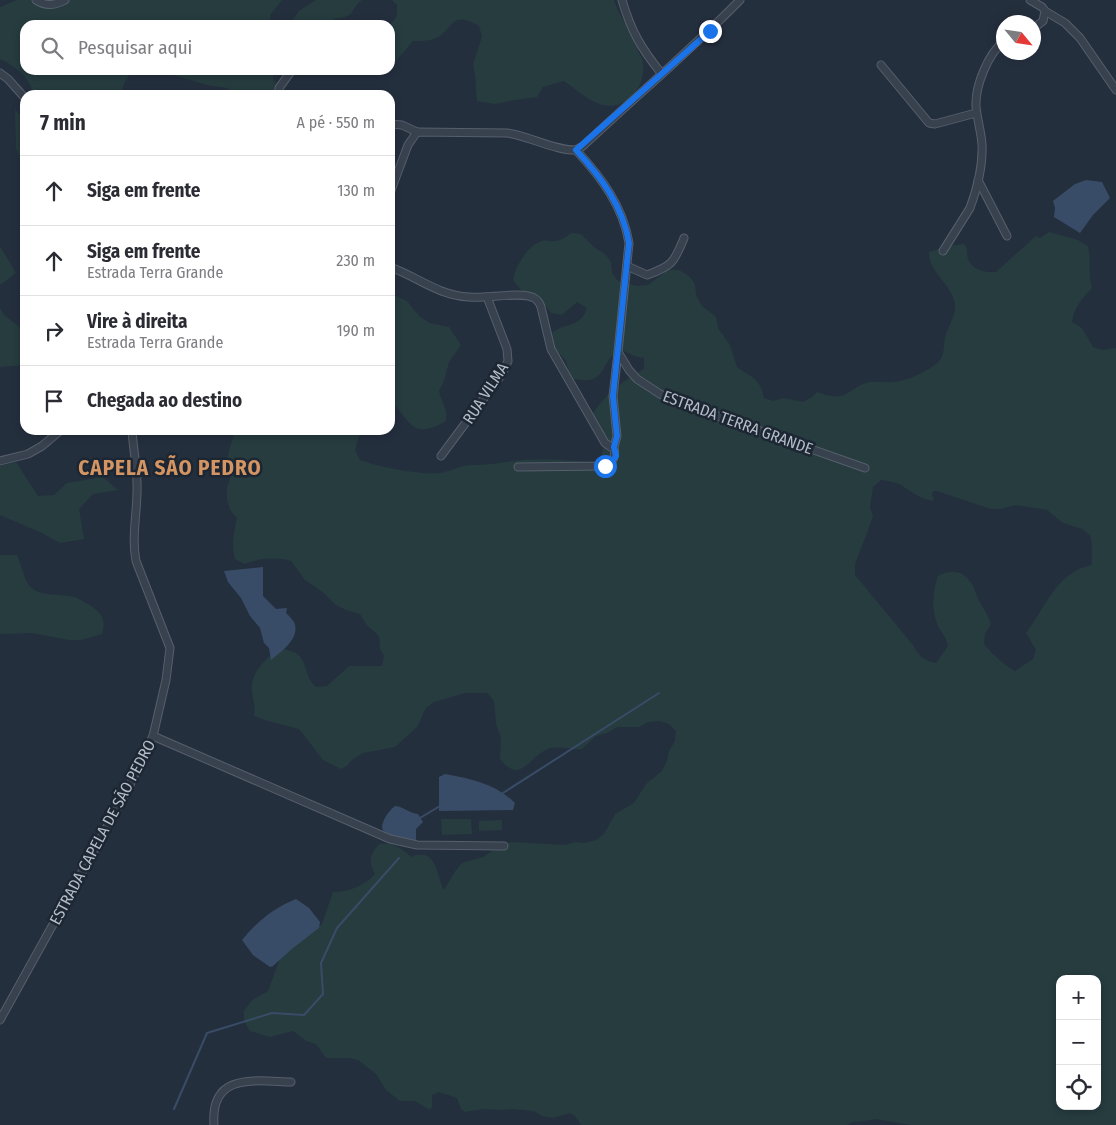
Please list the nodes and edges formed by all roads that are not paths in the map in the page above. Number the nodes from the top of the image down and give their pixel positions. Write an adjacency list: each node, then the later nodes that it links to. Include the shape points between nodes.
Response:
1 (36, 0): 2 (street, via 51,5)
2 (65, 0)
3 (622, 0): 11 (street, via 638,41)
4 (740, 0): 11 (street, via 696,45)
5 (1030, 0): 6 (street)
6 (1045, 11): 7 (street); 14 (street, via 1066,23 1080,38)
7 (1041, 23)
8 (996, 50): 16 (street, via 979,84)
9 (881, 65): 16 (street, via 929,123)
10 (0, 73): 15 (street)
11 (661, 73): 19 (street)
12 (288, 75): 13 (street)
13 (279, 90)
14 (1116, 90)
15 (20, 92)
16 (976, 113): 21 (street, via 982,145)
17 (395, 124): 18 (street)
18 (417, 132): 19 (street, via 506,133 561,149); 20 (street, via 408,145)
19 (576, 150): 25 (street, via 598,173 620,211 629,243)
20 (395, 180)
21 (978, 180): 22 (street); 24 (street, via 970,208)
22 (1007, 236)
23 (684, 238): 25 (street, via 676,259 662,269 647,275)
24 (944, 251)
25 (626, 266): 28 (street)
26 (395, 270): 27 (street, via 440,292 470,298)
27 (487, 297): 31 (street, via 535,298 541,307 551,349 605,444); 32 (street, RUA VILMA, via 507,349 508,361 502,374)
28 (618, 352): 31 (street, via 613,396 617,436); 35 (street, ESTRADA TERRA GRANDE, via 637,379 660,394)
29 (55, 435): 33 (street, via 28,454)
30 (132, 435): 36 (street, ESTRADA CAPELA DE SÃO PEDRO, via 137,483 133,546 170,648)
31 (614, 447): 34 (street, via 616,456 605,466)
32 (441, 456)
33 (0, 461)
34 (518, 468)
35 (865, 468)
36 (153, 736): 37 (street, via 390,839 417,845); 38 (street, ESTRADA CAPELA DE SÃO PEDRO, via 119,806)
37 (504, 846)
38 (0, 1020)
39 (291, 1082): 40 (street, via 248,1081 227,1088 216,1103)
40 (214, 1125)

